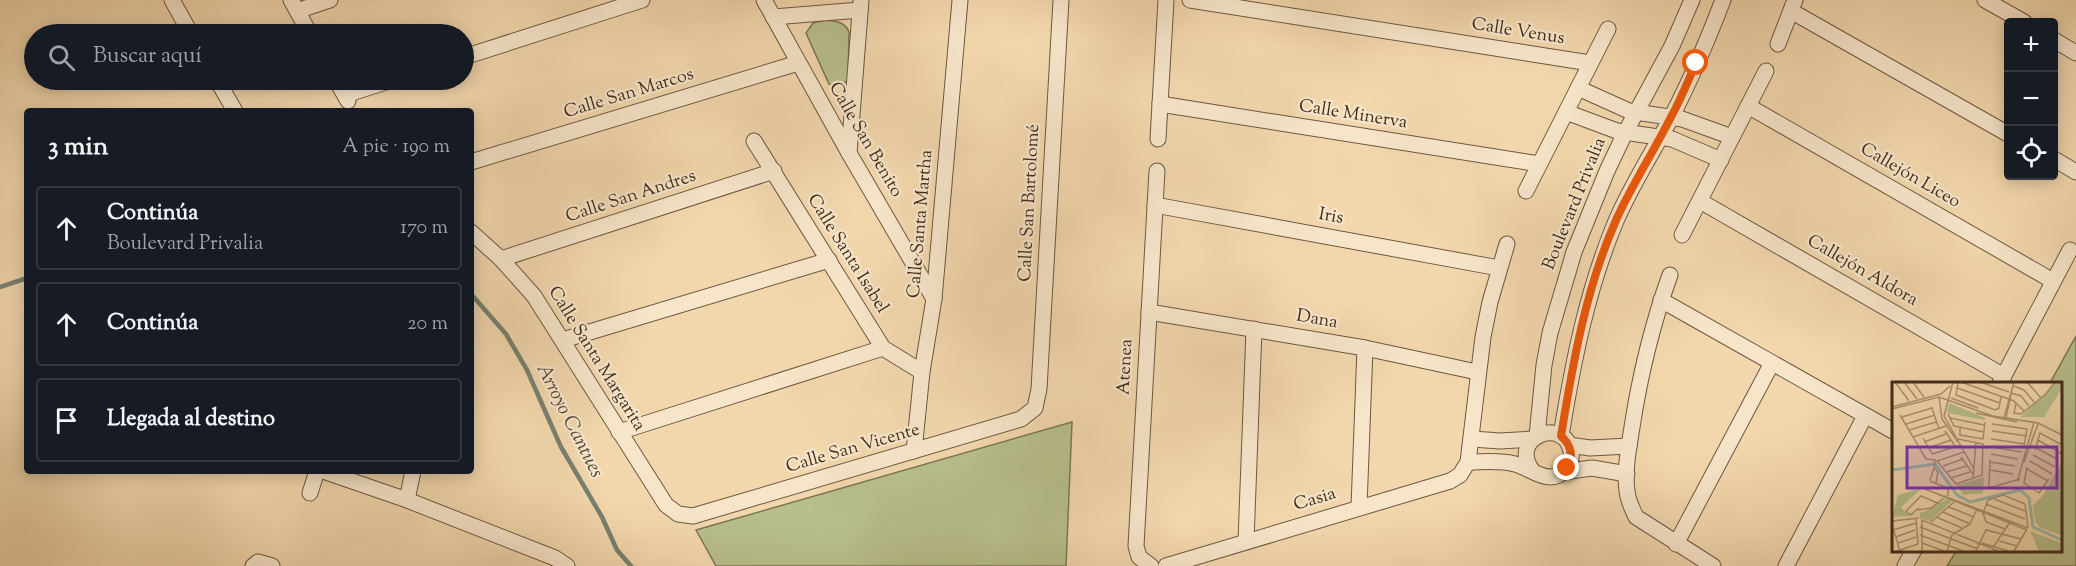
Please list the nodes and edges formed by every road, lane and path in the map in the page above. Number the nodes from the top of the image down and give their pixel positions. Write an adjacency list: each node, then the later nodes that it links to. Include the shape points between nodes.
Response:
1 (172, 0): 17 (street)
2 (330, 0): 12 (street)
3 (642, 0): 23 (street)
4 (764, 0): 15 (street, Calle San Benito)
5 (960, 0): 63 (street, Calle Santa Martha)
6 (1061, 0): 74 (street, Calle San Bartolomé)
7 (1166, 0): 31 (street)
8 (1190, 0): 25 (street, Calle Venus)
9 (1692, 0): 35 (street, Boulevard Privalia)
10 (1723, 0): 36 (street)
11 (1985, 0): 16 (street)
12 (294, 5): 18 (street)
13 (860, 5): 15 (street); 43 (street)
14 (1793, 5): 21 (street); 37 (street)
15 (773, 17): 24 (street, Calle San Benito)
16 (2017, 18)
17 (185, 24)
18 (304, 24)
19 (1608, 29): 25 (street)
20 (2058, 42): 22 (street)
21 (1778, 44)
22 (2076, 53)
23 (474, 54)
24 (798, 63): 43 (street, Calle San Benito); 45 (street, Calle San Marcos)
25 (1590, 63): 27 (street)
26 (1766, 71): 32 (street)
27 (1578, 88): 34 (street); 35 (street)
28 (223, 90): 33 (street)
29 (342, 90): 30 (street, via 346,98)
30 (366, 90)
31 (1160, 104): 41 (street); 47 (street, Calle Minerva)
32 (1748, 106): 40 (street); 62 (street, Callejón Liceo)
33 (233, 108)
34 (1566, 111): 38 (street); 47 (street)
35 (1637, 113): 36 (street); 38 (street, Boulevard Privalia)
36 (1671, 117): 39 (street); 40 (street)
37 (2004, 132)
38 (1625, 133): 39 (street); 78 (street, Boulevard Privalia, via 1588,214 1558,303 1544,365)
39 (1660, 136): 44 (street); 80 (street, via 1625,201 1583,318 1572,368)
40 (1732, 137): 44 (street)
41 (1158, 139)
42 (754, 141): 48 (street, Calle Santa Isabel)
43 (849, 153): 63 (street, Calle San Benito)
44 (1721, 159): 52 (street)
45 (474, 161)
46 (2058, 161): 50 (street)
47 (1539, 164): 51 (street)
48 (774, 171): 58 (street, Calle San Andres); 59 (street, Calle Santa Isabel)
49 (1157, 171): 53 (street, Atenea)
50 (2076, 172)
51 (1526, 191)
52 (1700, 201): 55 (street); 73 (street, Callejón Aldora)
53 (1155, 206): 60 (street, Iris); 65 (street, Atenea)
54 (474, 235): 58 (street, Calle Santa Margarita)
55 (1682, 235)
56 (1507, 244): 60 (street)
57 (2070, 250): 62 (street)
58 (501, 259): 67 (street, Calle Santa Margarita, via 534,296)
59 (829, 261): 67 (street); 68 (street, Calle Santa Isabel)
60 (1499, 268): 72 (street)
61 (1670, 275): 64 (street)
62 (2053, 281): 73 (street)
63 (934, 299): 71 (street, Calle Santa Martha)
64 (1661, 300): 70 (street); 81 (street, via 1644,358)
65 (1149, 312): 66 (street, Dana); 98 (street, Atenea, via 1136,546 1139,557)
66 (1254, 329): 69 (street, Dana); 94 (street)
67 (563, 340): 77 (street, Calle Santa Margarita)
68 (883, 348): 71 (street, Calle Santa Isabel); 77 (street)
69 (1365, 348): 72 (street, Dana); 92 (street)
70 (1772, 363): 75 (street); 95 (street)
71 (922, 372): 82 (street, Calle Santa Martha)
72 (1477, 372): 79 (street)
73 (2002, 380)
74 (1035, 408): 82 (street, Calle San Vicente, via 1021,419)
75 (1865, 416): 76 (street); 103 (street)
76 (1892, 430)
77 (618, 432): 93 (street, Calle Santa Margarita, via 666,505)
78 (1535, 437): 79 (street); 80 (street, via 1549,432); 84 (street, via 1527,451)
79 (1472, 439): 83 (street)
80 (1565, 440): 81 (street, via 1590,448); 85 (street, via 1571,451 1570,463)
81 (1629, 446): 89 (street)
82 (914, 451): 93 (street, Calle San Vicente, via 693,516)
83 (1468, 462): 84 (street, via 1511,463); 92 (street, Casia, via 1460,475 1450,481)
84 (1532, 470): 85 (street, via 1547,477)
85 (1563, 472): 89 (street, via 1592,468)
86 (316, 474): 90 (street)
87 (332, 474): 91 (street)
88 (412, 474): 91 (street)
89 (1627, 474): 95 (street, via 1629,504 1636,517)
90 (310, 493)
91 (406, 500): 100 (street)
92 (1359, 507): 94 (street, Casia)
93 (678, 514)
94 (1246, 541): 101 (street, Casia)
95 (1676, 544): 102 (street)
96 (1913, 551): 104 (street)
97 (255, 564): 99 (street)
98 (1148, 564)
99 (272, 566)
100 (567, 566)
101 (1166, 566)
102 (1713, 566)
103 (1786, 566)
104 (1905, 566)

